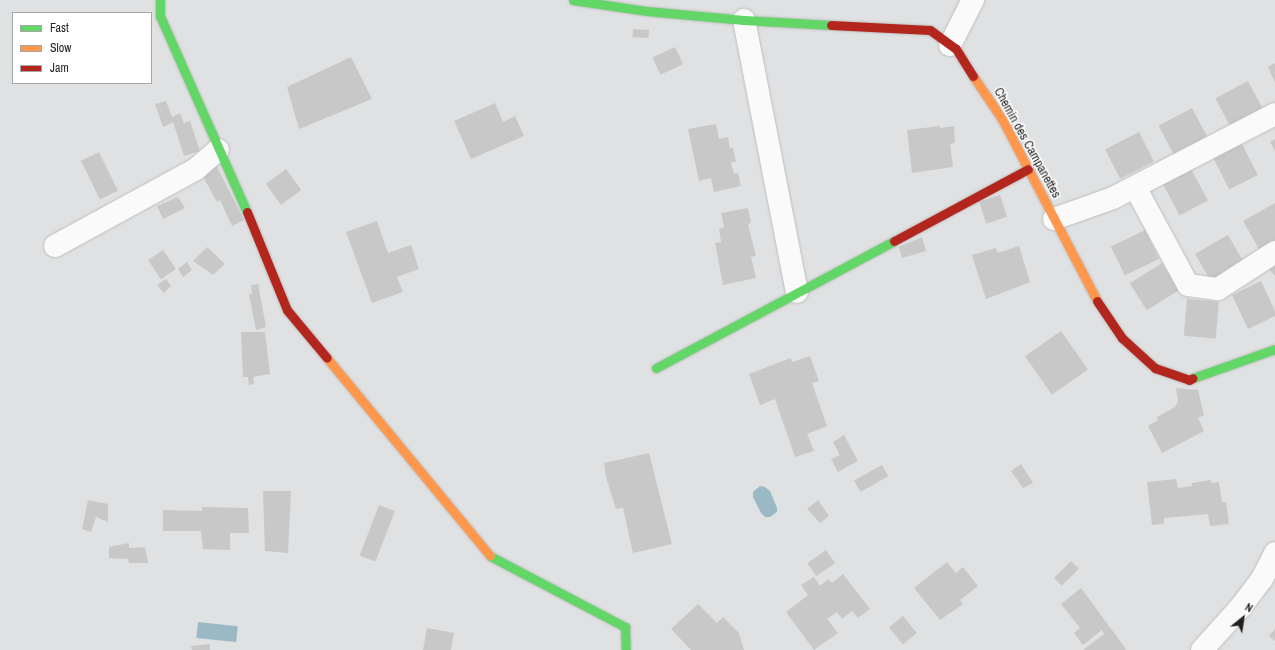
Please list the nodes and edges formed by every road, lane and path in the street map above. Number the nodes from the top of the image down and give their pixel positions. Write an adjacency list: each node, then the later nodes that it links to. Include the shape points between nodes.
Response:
1 (160, 0): 7 (street, via 160,16)
2 (573, 0): 4 (street, Chemin des Campanettes, via 647,11)
3 (973, 0): 5 (street)
4 (744, 20): 5 (street, Chemin des Campanettes, via 930,30); 13 (street)
5 (950, 45): 8 (street, Chemin des Campanettes, via 956,49 1002,119)
6 (1275, 114): 9 (street)
7 (218, 150): 11 (street, via 196,169); 17 (street, via 259,239 286,310 492,558 625,627)
8 (1028, 169): 10 (street, Chemin des Campanettes); 13 (street)
9 (1134, 187): 10 (street, via 1113,198); 12 (street, via 1188,285 1218,289)
10 (1054, 219): 14 (street, Chemin des Campanettes, via 1094,298 1122,338 1155,368 1189,380)
11 (55, 246)
12 (1275, 252)
13 (797, 292): 15 (street)
14 (1275, 349)
15 (656, 368)
16 (1275, 553): 18 (street, via 1262,579)
17 (626, 650)
18 (1202, 650)

